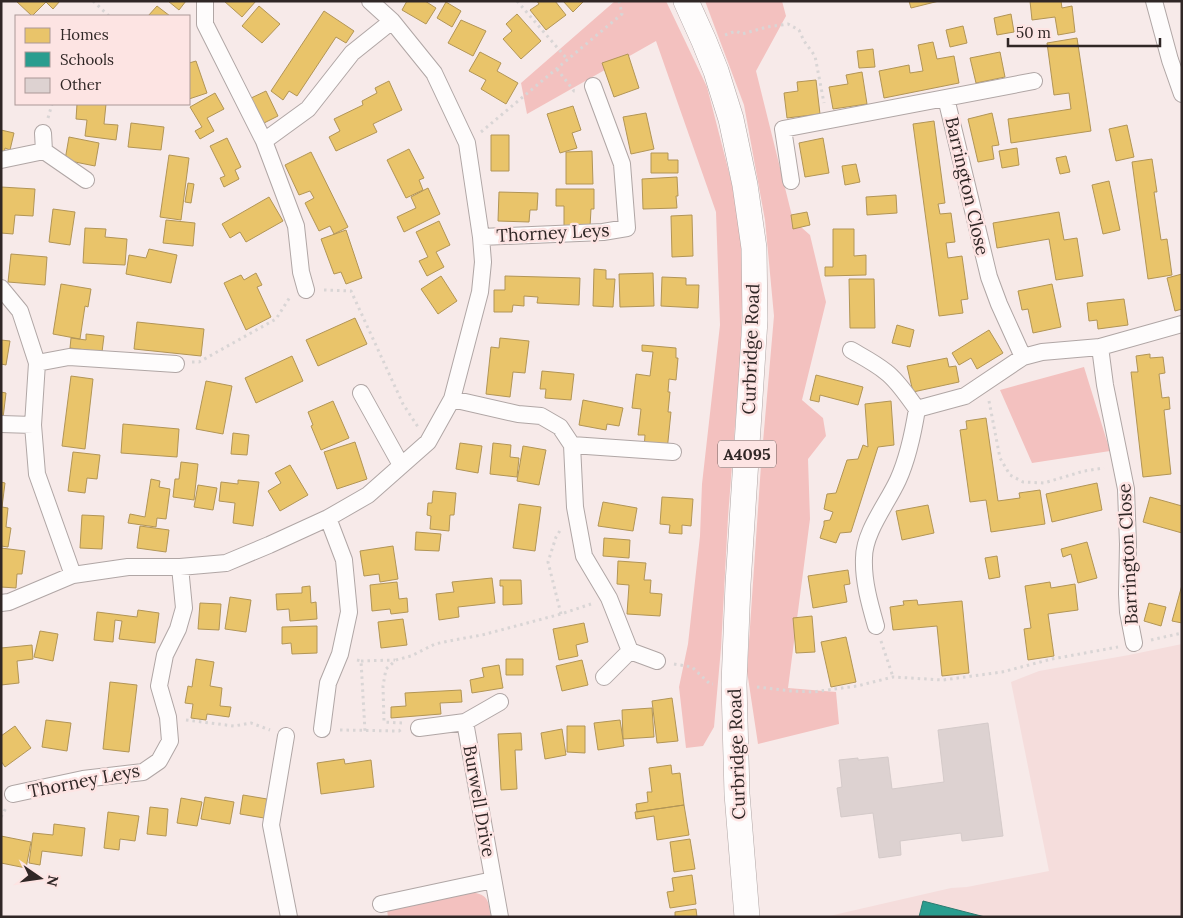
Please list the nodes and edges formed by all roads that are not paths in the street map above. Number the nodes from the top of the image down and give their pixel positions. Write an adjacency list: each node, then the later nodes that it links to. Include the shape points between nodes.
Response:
1 (205, 1): 11 (street, via 205,24)
2 (370, 1): 5 (street, Thorney Leys)
3 (686, 1): 52 (main road, Curbridge Road / A4095, via 716,71 731,119 754,248 755,320 734,684 737,794)
4 (1160, 3): 8 (street, via 1170,60)
5 (392, 21): 11 (street, via 352,53 308,109); 16 (street, Thorney Leys, via 434,73 467,143)
6 (1034, 81): 9 (street, Barrington Close)
7 (593, 86): 16 (street, Thorney Leys, via 622,164 627,228 603,232)
8 (1182, 94)
9 (946, 98): 15 (street, Barrington Close, via 783,129); 22 (street, Barrington Close, via 989,278)
10 (43, 133): 12 (street)
11 (264, 141): 18 (street, via 296,226)
12 (44, 151): 13 (street); 14 (street)
13 (1, 160)
14 (86, 180)
15 (791, 181)
16 (481, 237): 26 (street, Thorney Leys, via 480,292)
17 (1, 288): 23 (street, via 20,312)
18 (306, 290)
19 (1182, 324): 20 (street)
20 (1100, 346): 22 (street); 38 (street, Barrington Close, via 1126,489 1127,594)
21 (852, 350): 27 (street, via 888,373)
22 (1023, 357): 27 (street, via 965,396)
23 (37, 363): 24 (street, via 69,357); 29 (street)
24 (176, 364)
25 (361, 393): 32 (street)
26 (452, 399): 30 (street, via 541,416 560,427); 32 (street, Thorney Leys, via 428,442)
27 (917, 410): 37 (street, via 898,480 873,527 864,557)
28 (1, 424): 29 (street)
29 (33, 425): 35 (street, via 37,474)
30 (572, 446): 31 (street); 39 (street, via 574,507 584,556 609,598)
31 (673, 452)
32 (401, 466): 33 (street, Thorney Leys, via 368,495)
33 (328, 518): 34 (street, Thorney Leys, via 226,563); 45 (street, via 344,560 349,612 340,654 328,683)
34 (180, 566): 35 (street, Thorney Leys, via 128,567); 47 (street, Thorney Leys, via 184,608 165,655 159,686 168,717 170,741 159,761 143,772 84,779)
35 (74, 575): 36 (street, Thorney Leys)
36 (1, 603)
37 (876, 626)
38 (1134, 643)
39 (630, 651): 40 (street); 41 (street)
40 (657, 661)
41 (604, 678)
42 (500, 702): 43 (street)
43 (465, 722): 44 (street); 48 (street, Burwell Drive)
44 (419, 728)
45 (322, 729)
46 (286, 736): 50 (street, via 271,825)
47 (13, 794)
48 (493, 880): 49 (street, Burwell Drive); 51 (street, Burwell Drive)
49 (381, 904)
50 (288, 917)
51 (500, 917)
52 (747, 917)

